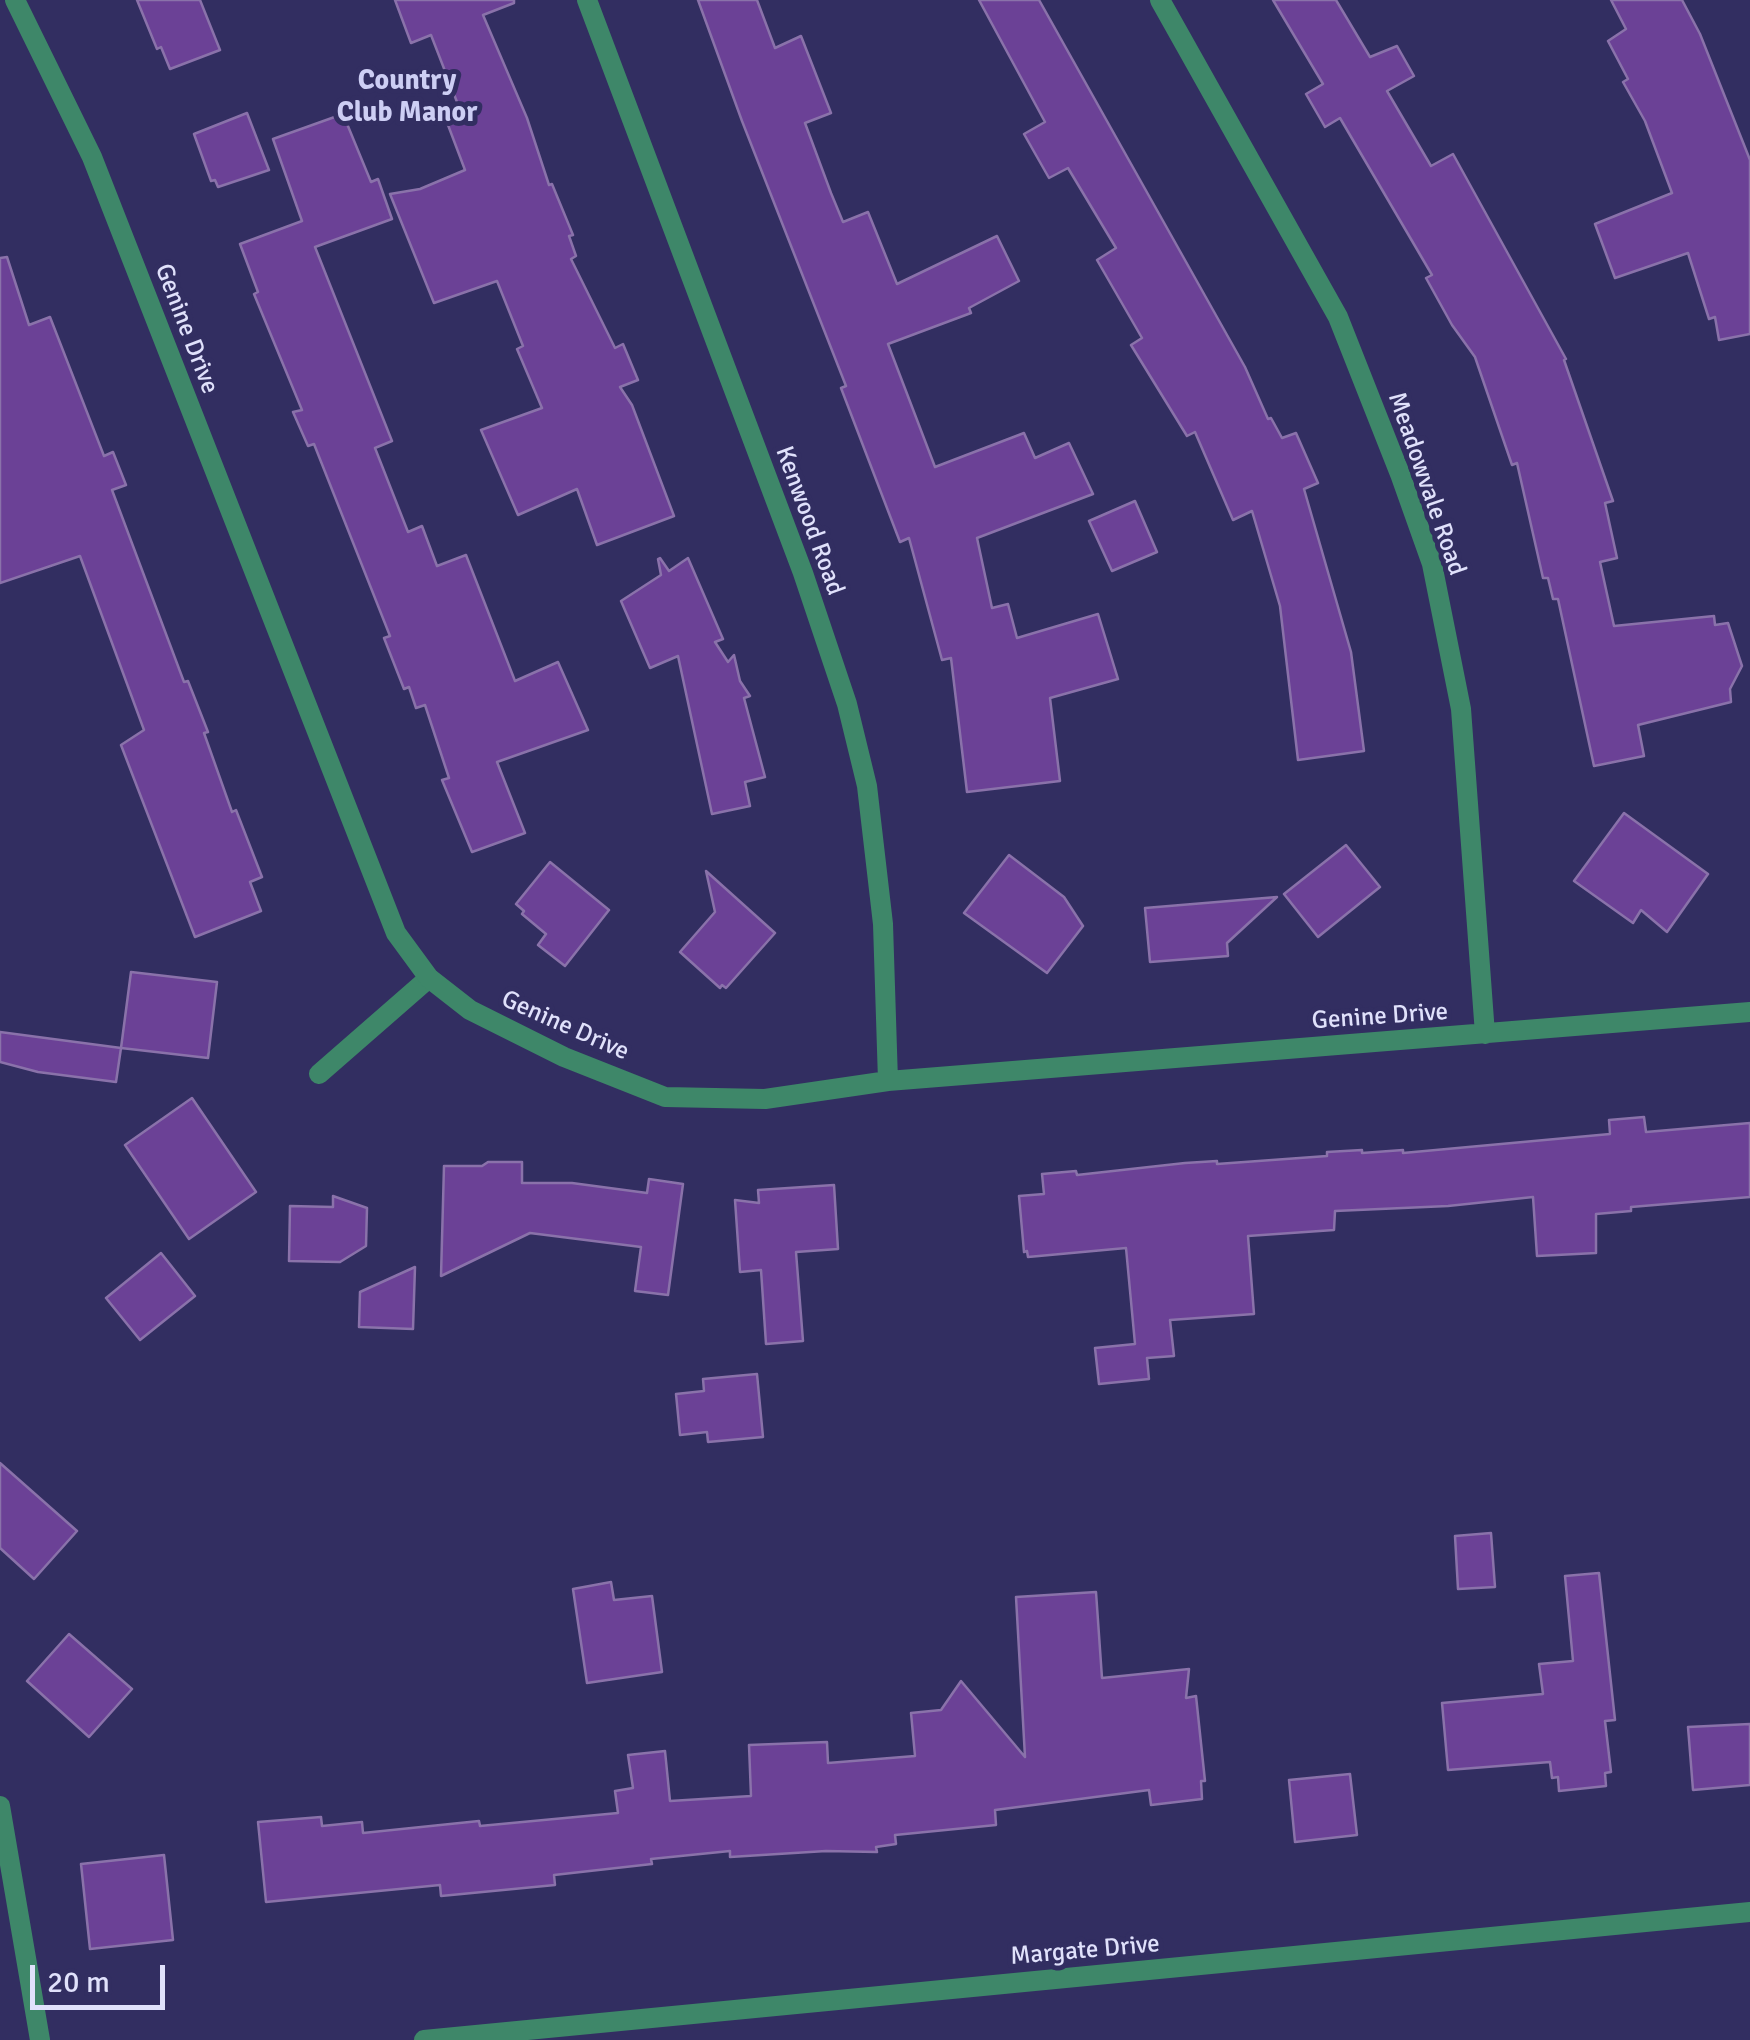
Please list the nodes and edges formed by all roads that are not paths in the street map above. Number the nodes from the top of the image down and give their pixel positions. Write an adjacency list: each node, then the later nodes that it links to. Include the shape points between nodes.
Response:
1 (14, 0): 4 (street, Genine Drive, via 92,158 396,933)
2 (587, 0): 8 (street, Kenwood Road, via 847,704 866,786 884,924)
3 (1160, 0): 6 (street, Meadowvale Road, via 1338,317 1432,564 1462,709)
4 (429, 978): 7 (street); 8 (street, Genine Drive, via 470,1010 548,1050 665,1096 765,1099)
5 (1750, 1012): 6 (street, Genine Drive)
6 (1485, 1034): 8 (street, Genine Drive)
7 (320, 1074)
8 (888, 1081)
9 (0, 1806): 11 (street)
10 (1750, 1912): 12 (street, Margate Drive)
11 (40, 2040)
12 (424, 2040)

